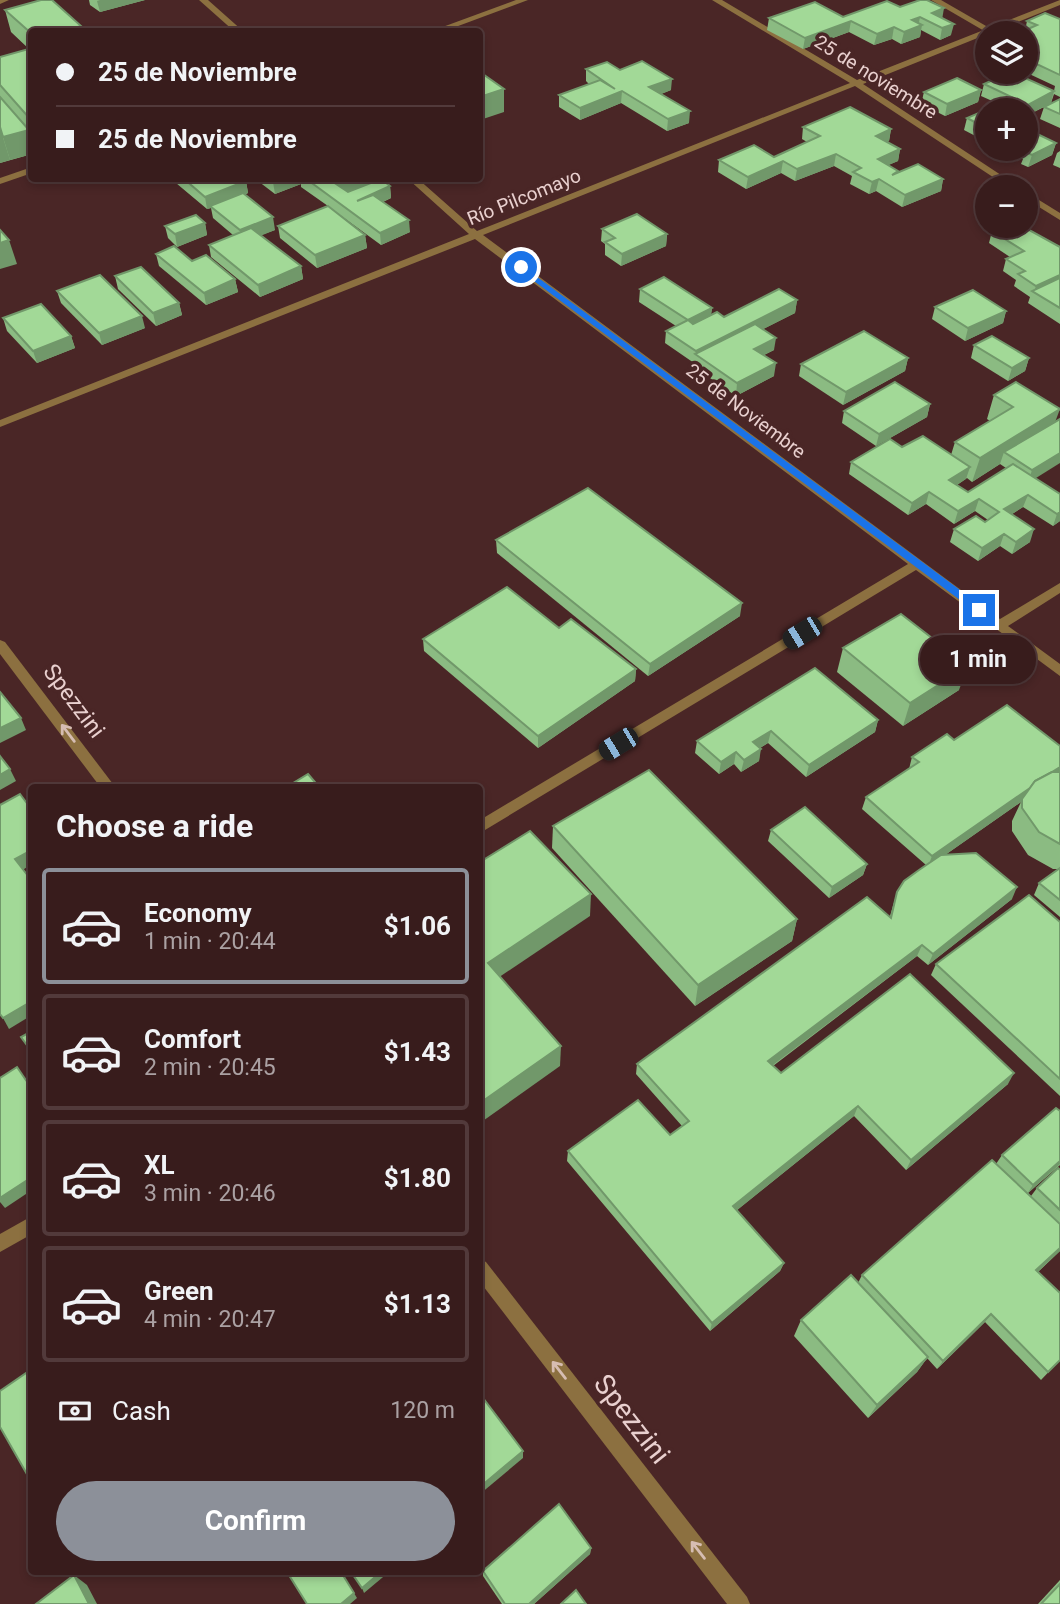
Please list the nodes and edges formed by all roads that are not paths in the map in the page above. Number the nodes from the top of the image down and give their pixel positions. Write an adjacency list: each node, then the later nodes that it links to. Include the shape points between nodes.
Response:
1 (5, 0): 6 (street)
2 (203, 0): 10 (street)
3 (524, 0): 11 (street)
4 (716, 0): 13 (street, 25 de noviembre)
5 (935, 0): 9 (street)
6 (0, 2)
7 (1060, 2): 8 (street, Río Pilcomayo)
8 (1012, 21)
9 (975, 22)
10 (235, 28)
11 (444, 28)
12 (975, 36): 13 (street, Río Pilcomayo)
13 (856, 83): 15 (street, 25 de noviembre); 20 (street, Río Pilcomayo)
14 (28, 171): 16 (street)
15 (996, 175)
16 (0, 181)
17 (416, 182): 20 (street, 25 de Noviembre)
18 (1038, 203): 19 (street)
19 (1060, 217)
20 (477, 234): 21 (street, Río Pilcomayo); 22 (street, 25 de Noviembre)
21 (0, 424)
22 (918, 563): 24 (street, 25 de Noviembre); 28 (street)
23 (1060, 587): 24 (street)
24 (1000, 625): 26 (street, 25 de Noviembre)
25 (0, 645): 27 (street, Spezzini, one-way to 25)
26 (1060, 671)
27 (106, 784)
28 (483, 825)
29 (28, 1226): 30 (street)
30 (0, 1244)
31 (483, 1272): 32 (street, Spezzini, one-way to 31)
32 (740, 1604)

